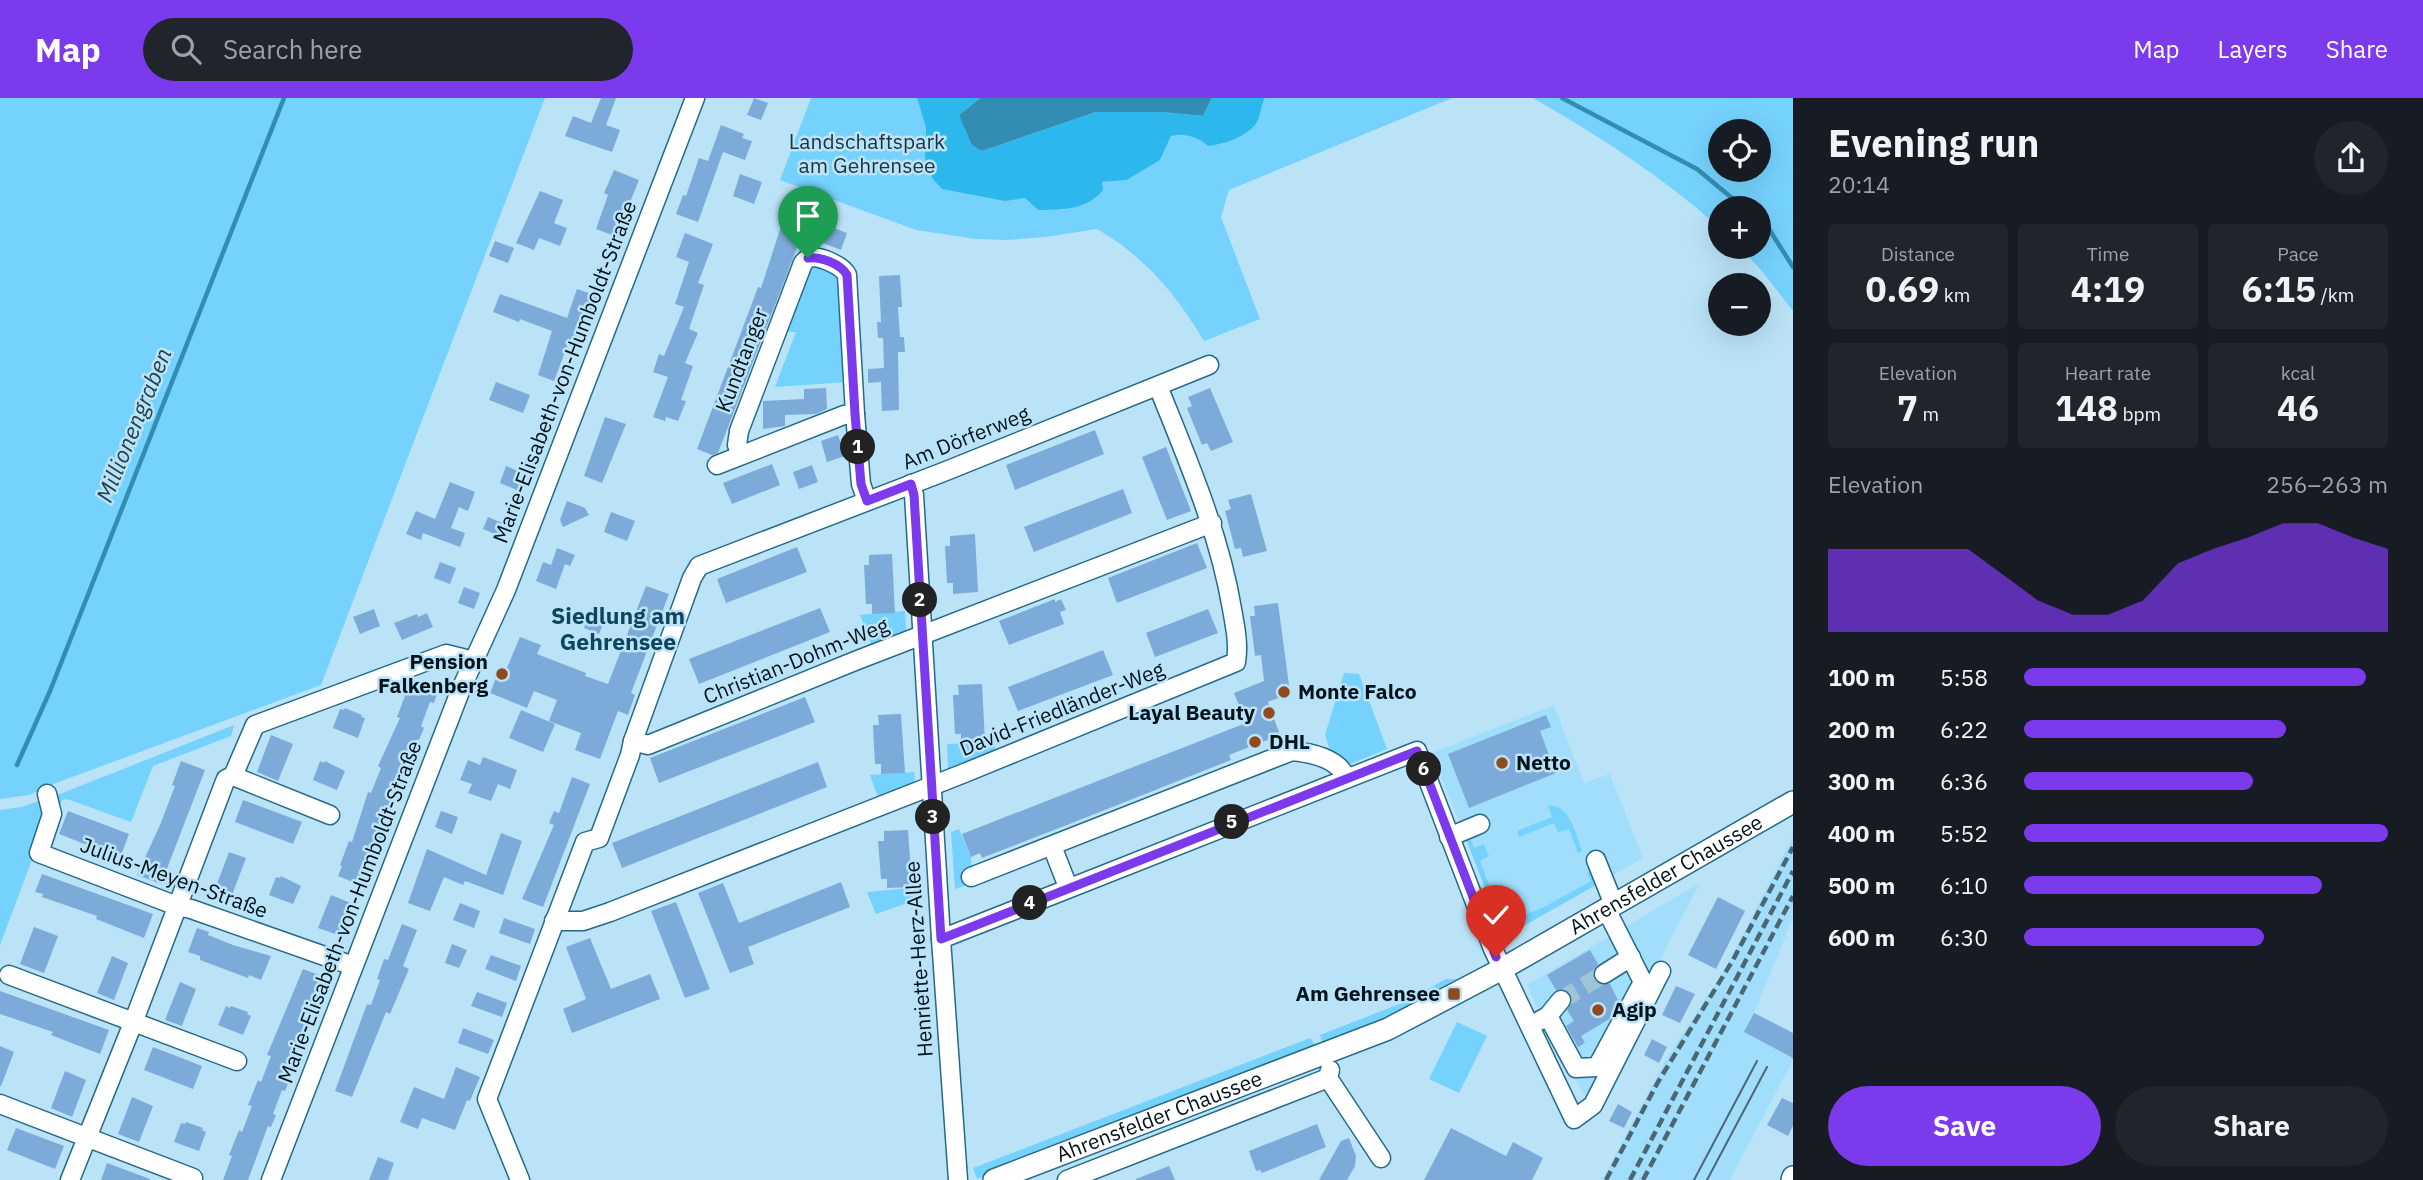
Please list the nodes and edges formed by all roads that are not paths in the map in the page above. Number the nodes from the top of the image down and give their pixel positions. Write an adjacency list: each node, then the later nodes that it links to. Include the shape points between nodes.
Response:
1 (695, 98): 11 (street, Marie-Elisabeth-von-Humboldt-Straße, via 506,590)
2 (1209, 365): 3 (street, Am Dörferweg)
3 (1158, 386): 7 (street, Am Dörferweg); 9 (street, David-Friedländer-Weg)
4 (855, 414): 5 (street); 5 (street, Kundtanger, via 847,275 840,267 808,258 739,431); 8 (street, Kundtanger, via 861,484)
5 (741, 455): 6 (street)
6 (717, 465)
7 (911, 484): 8 (street, Am Dörferweg); 10 (street, Henriette-Herz-Allee)
8 (867, 501): 12 (street, Am Dörferweg, via 699,566)
9 (1212, 523): 10 (street, Christian-Dohm-Weg); 15 (street, David-Friedländer-Weg, via 1228,586 1236,662)
10 (922, 635): 12 (street, Christian-Dohm-Weg, via 648,745); 15 (street, Henriette-Herz-Allee)
11 (474, 661): 13 (street, via 446,654 255,725); 30 (street, Marie-Elisabeth-von-Humboldt-Straße)
12 (633, 741): 27 (street, via 599,838 586,842)
13 (233, 776): 18 (street); 25 (street, via 226,779)
14 (1346, 777): 20 (street, via 1417,751); 21 (street, via 1332,761 1292,751); 24 (street)
15 (931, 786): 27 (street, David-Friedländer-Weg, via 610,912 583,921); 28 (street, Henriette-Herz-Allee)
16 (47, 794): 25 (street, Julius-Meyen-Straße, via 52,814 39,853)
17 (1793, 802): 26 (main road, Ahrensfelder Chaussee)
18 (330, 815)
19 (1480, 824): 20 (street)
20 (1449, 836): 31 (street)
21 (1052, 846): 23 (street); 24 (street)
22 (1596, 860): 26 (street)
23 (971, 877)
24 (1068, 887): 28 (street)
25 (177, 906): 30 (street, Julius-Meyen-Straße); 37 (street)
26 (1610, 907): 29 (street); 31 (main road, Ahrensfelder Chaussee)
27 (554, 921): 48 (street, via 487,1099)
28 (941, 939): 49 (street, Henriette-Herz-Allee)
29 (1631, 957): 33 (street); 36 (street, via 1643,982 1597,1067 1576,1068)
30 (352, 966): 47 (street, Marie-Elisabeth-von-Humboldt-Straße)
31 (1502, 969): 38 (street); 39 (main road, Ahrensfelder Chaussee, via 1388,1029)
32 (1661, 971): 38 (street, via 1593,1105 1574,1119)
33 (1604, 974)
34 (9, 975): 37 (street)
35 (1562, 1000): 36 (street)
36 (1548, 1016): 38 (street)
37 (133, 1023): 40 (street); 43 (street)
38 (1529, 1026)
39 (1324, 1053): 41 (street, via 1331,1072); 50 (main road, Ahrensfelder Chaussee)
40 (237, 1061)
41 (1328, 1079): 44 (street); 51 (street, Ahrensfelder Chaussee)
42 (0, 1104): 43 (street)
43 (87, 1137): 45 (street); 46 (street)
44 (1381, 1158)
45 (192, 1178)
46 (70, 1180)
47 (271, 1180)
48 (520, 1180)
49 (958, 1180)
50 (994, 1180)
51 (1067, 1180)

